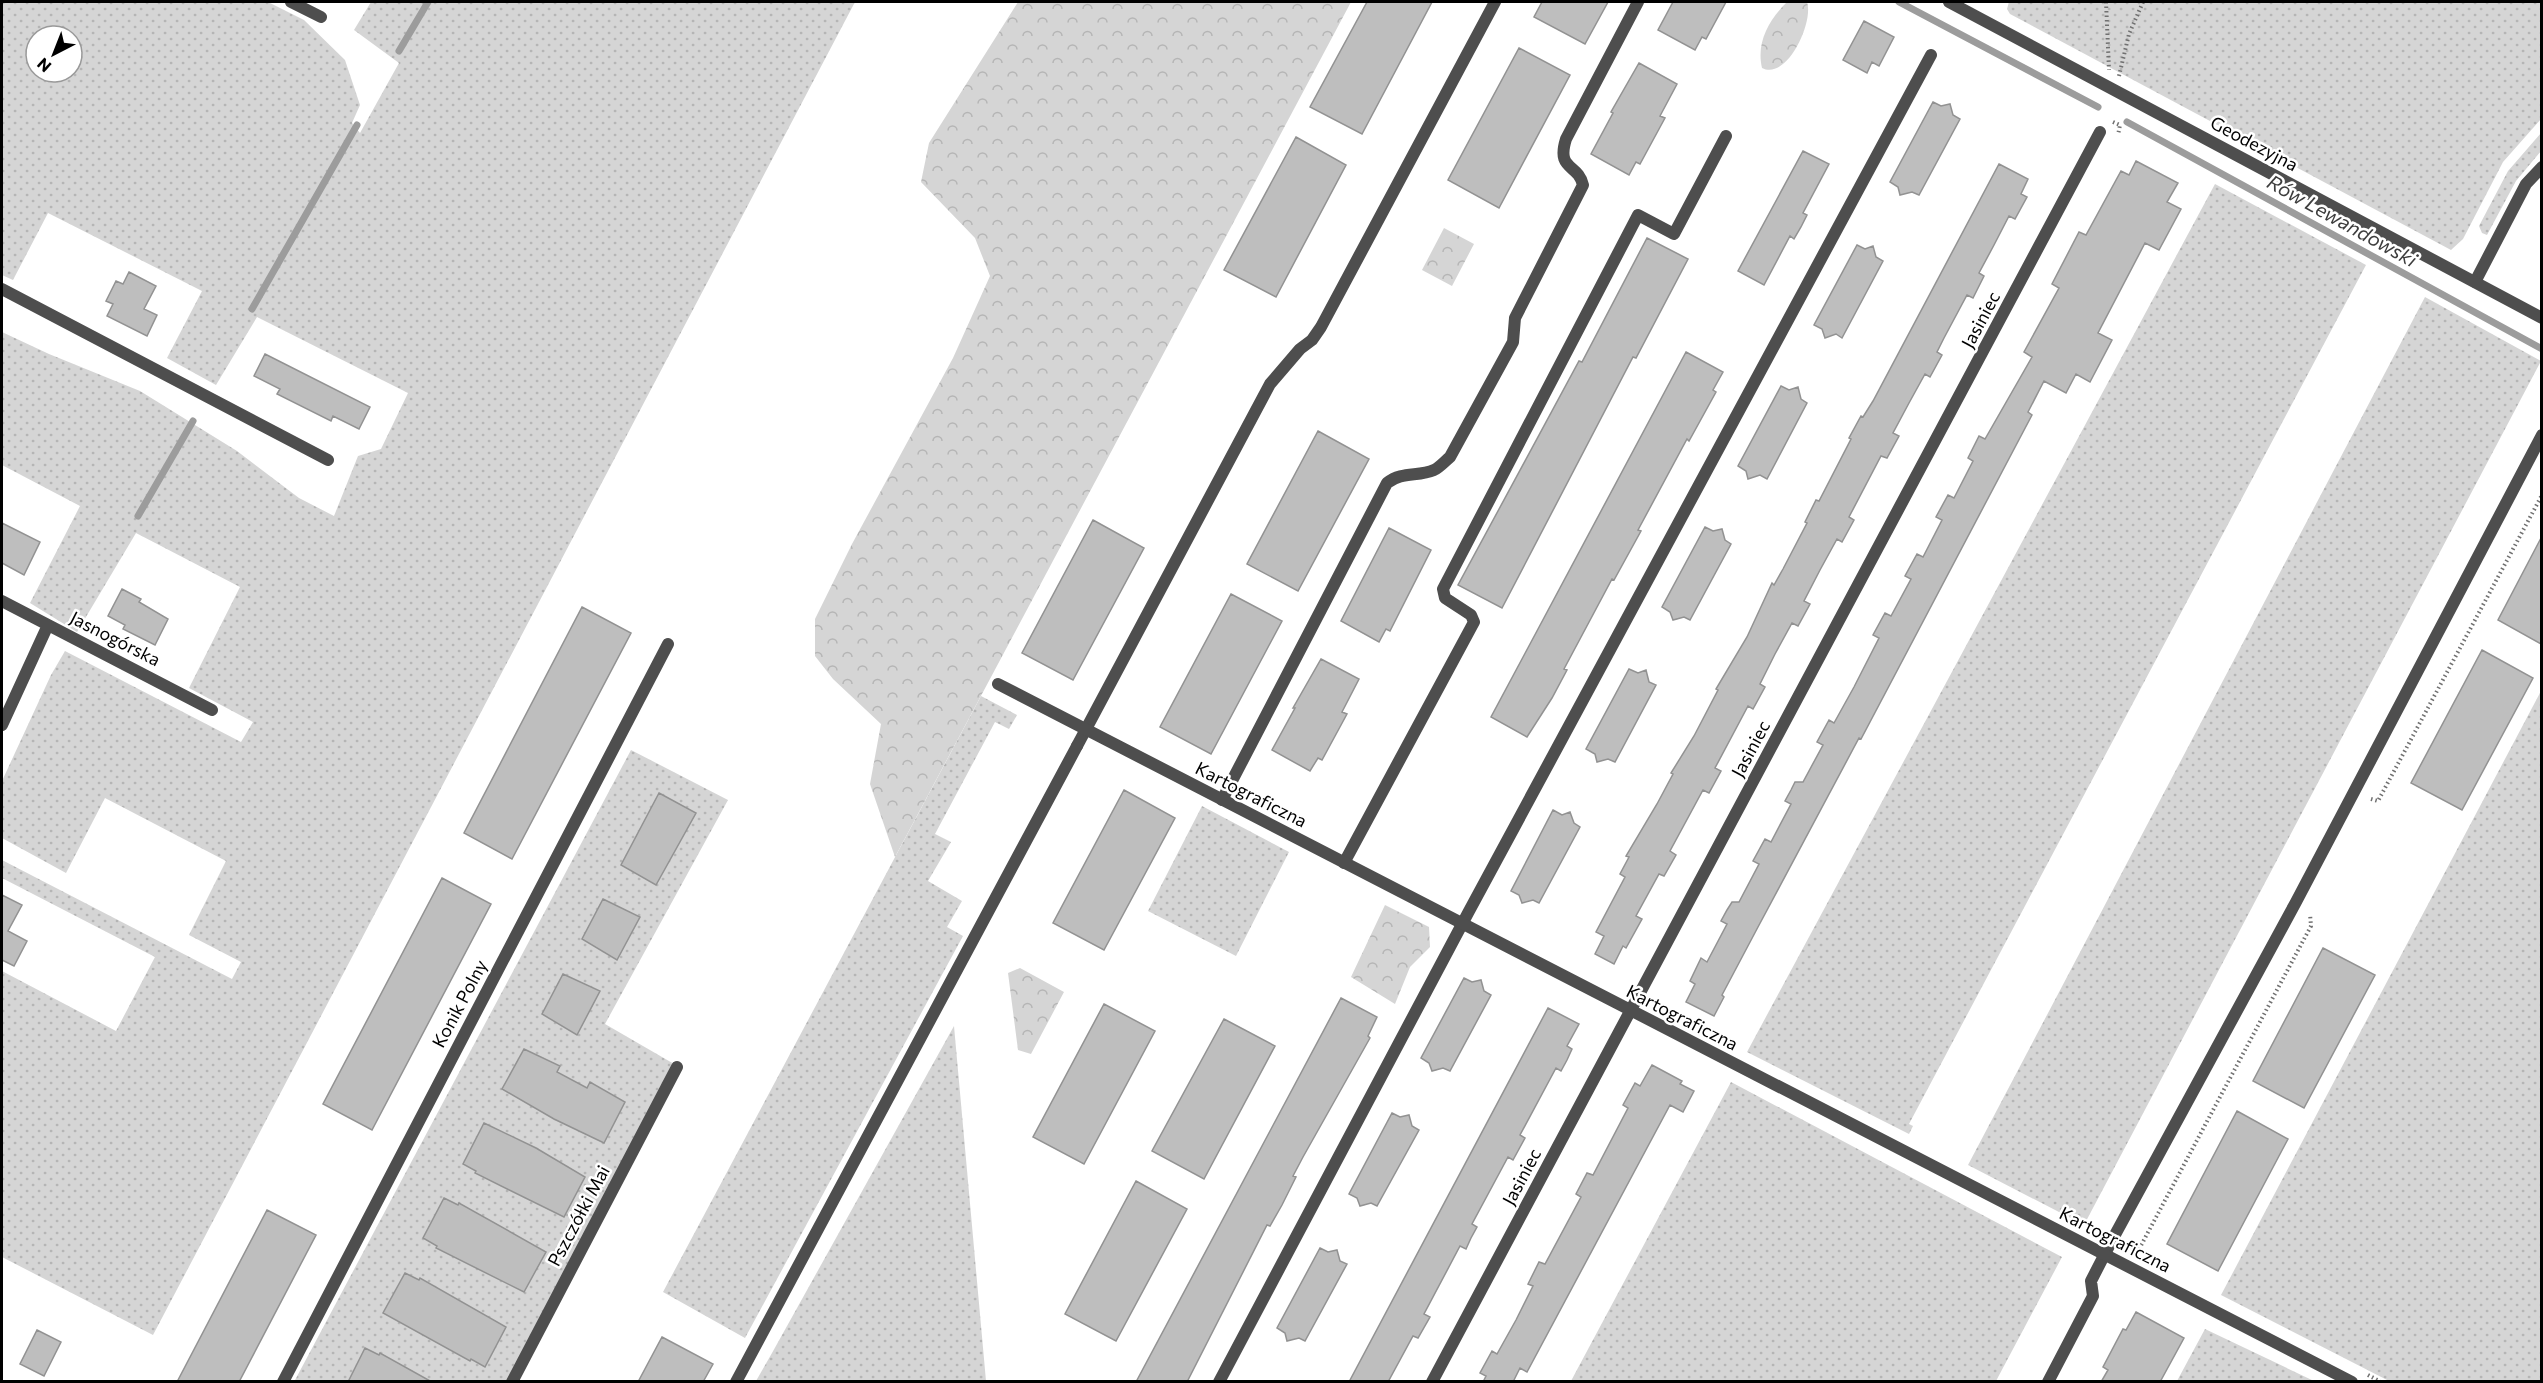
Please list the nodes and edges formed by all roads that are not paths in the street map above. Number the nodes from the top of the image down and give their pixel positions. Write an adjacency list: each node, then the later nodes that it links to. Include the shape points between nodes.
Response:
1 (291, 2): 5 (street)
2 (1495, 2): 21 (street, via 1321,327 1270,384)
3 (1638, 2): 22 (street, via 1566,139 1566,165 1583,185 1515,318 1513,342 1450,457 1435,470 1404,474 1387,483)
4 (1949, 2): 10 (street, Geodezyjna)
5 (321, 17)
6 (1931, 55): 24 (street)
7 (2100, 132): 25 (street, Jasiniec)
8 (1726, 136): 23 (street, via 1674,234 1638,215 1538,404 1443,589 1444,598 1471,615 1474,622)
9 (2541, 167): 10 (street, via 2526,184)
10 (2475, 282): 12 (street, Geodezyjna)
11 (2, 289): 14 (street)
12 (2541, 318)
13 (2541, 435): 27 (street, via 2296,902)
14 (328, 460)
15 (2, 601): 16 (street, Jasnogórska)
16 (48, 625): 19 (street, Jasnogórska); 20 (street)
17 (668, 644): 28 (street, Konik Polny)
18 (998, 684): 21 (street, Kartograficzna)
19 (212, 710)
20 (2, 725)
21 (1086, 729): 22 (street, Kartograficzna); 30 (street)
22 (1222, 800): 23 (street, Kartograficzna)
23 (1344, 863): 24 (street, Kartograficzna)
24 (1462, 924): 25 (street, Kartograficzna); 31 (street)
25 (1631, 1012): 27 (street, Kartograficzna); 32 (street, Jasiniec)
26 (677, 1067): 29 (street, Pszczółki Mai)
27 (2104, 1255): 33 (street, via 2091,1281 2093,1296); 34 (street, Kartograficzna)
28 (283, 1382)
29 (512, 1382)
30 (736, 1382)
31 (1219, 1382)
32 (1432, 1382)
33 (2048, 1382)
34 (2352, 1382)

